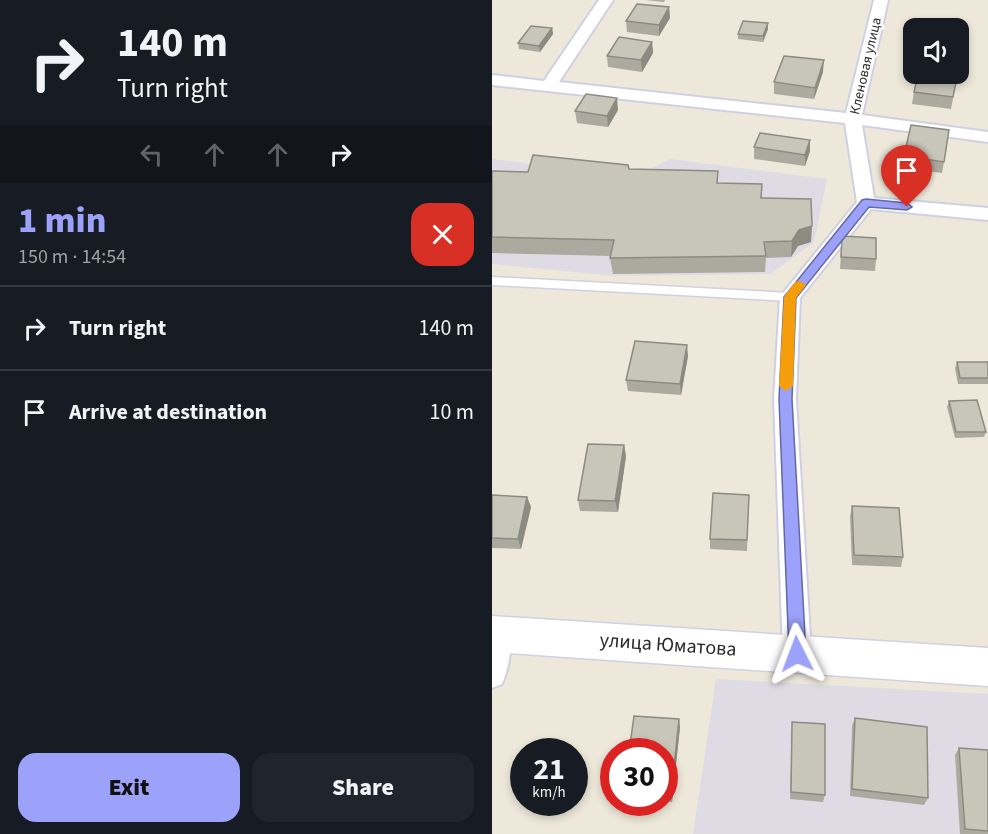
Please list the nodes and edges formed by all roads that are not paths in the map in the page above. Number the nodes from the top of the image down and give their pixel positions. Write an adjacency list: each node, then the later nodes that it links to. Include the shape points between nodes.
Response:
1 (606, 0): 4 (street)
2 (881, 0): 5 (street, Кленовая улица)
3 (492, 80): 4 (street)
4 (548, 87): 5 (street)
5 (853, 119): 6 (street); 7 (street, Кленовая улица)
6 (988, 137)
7 (866, 203): 8 (street); 10 (street)
8 (988, 214)
9 (492, 281): 10 (lane)
10 (790, 297): 12 (street, via 785,399)
11 (495, 634): 12 (main road, улица Юматова); 14 (street)
12 (797, 654): 13 (main road, улица Юматова)
13 (988, 667)
14 (492, 675)

